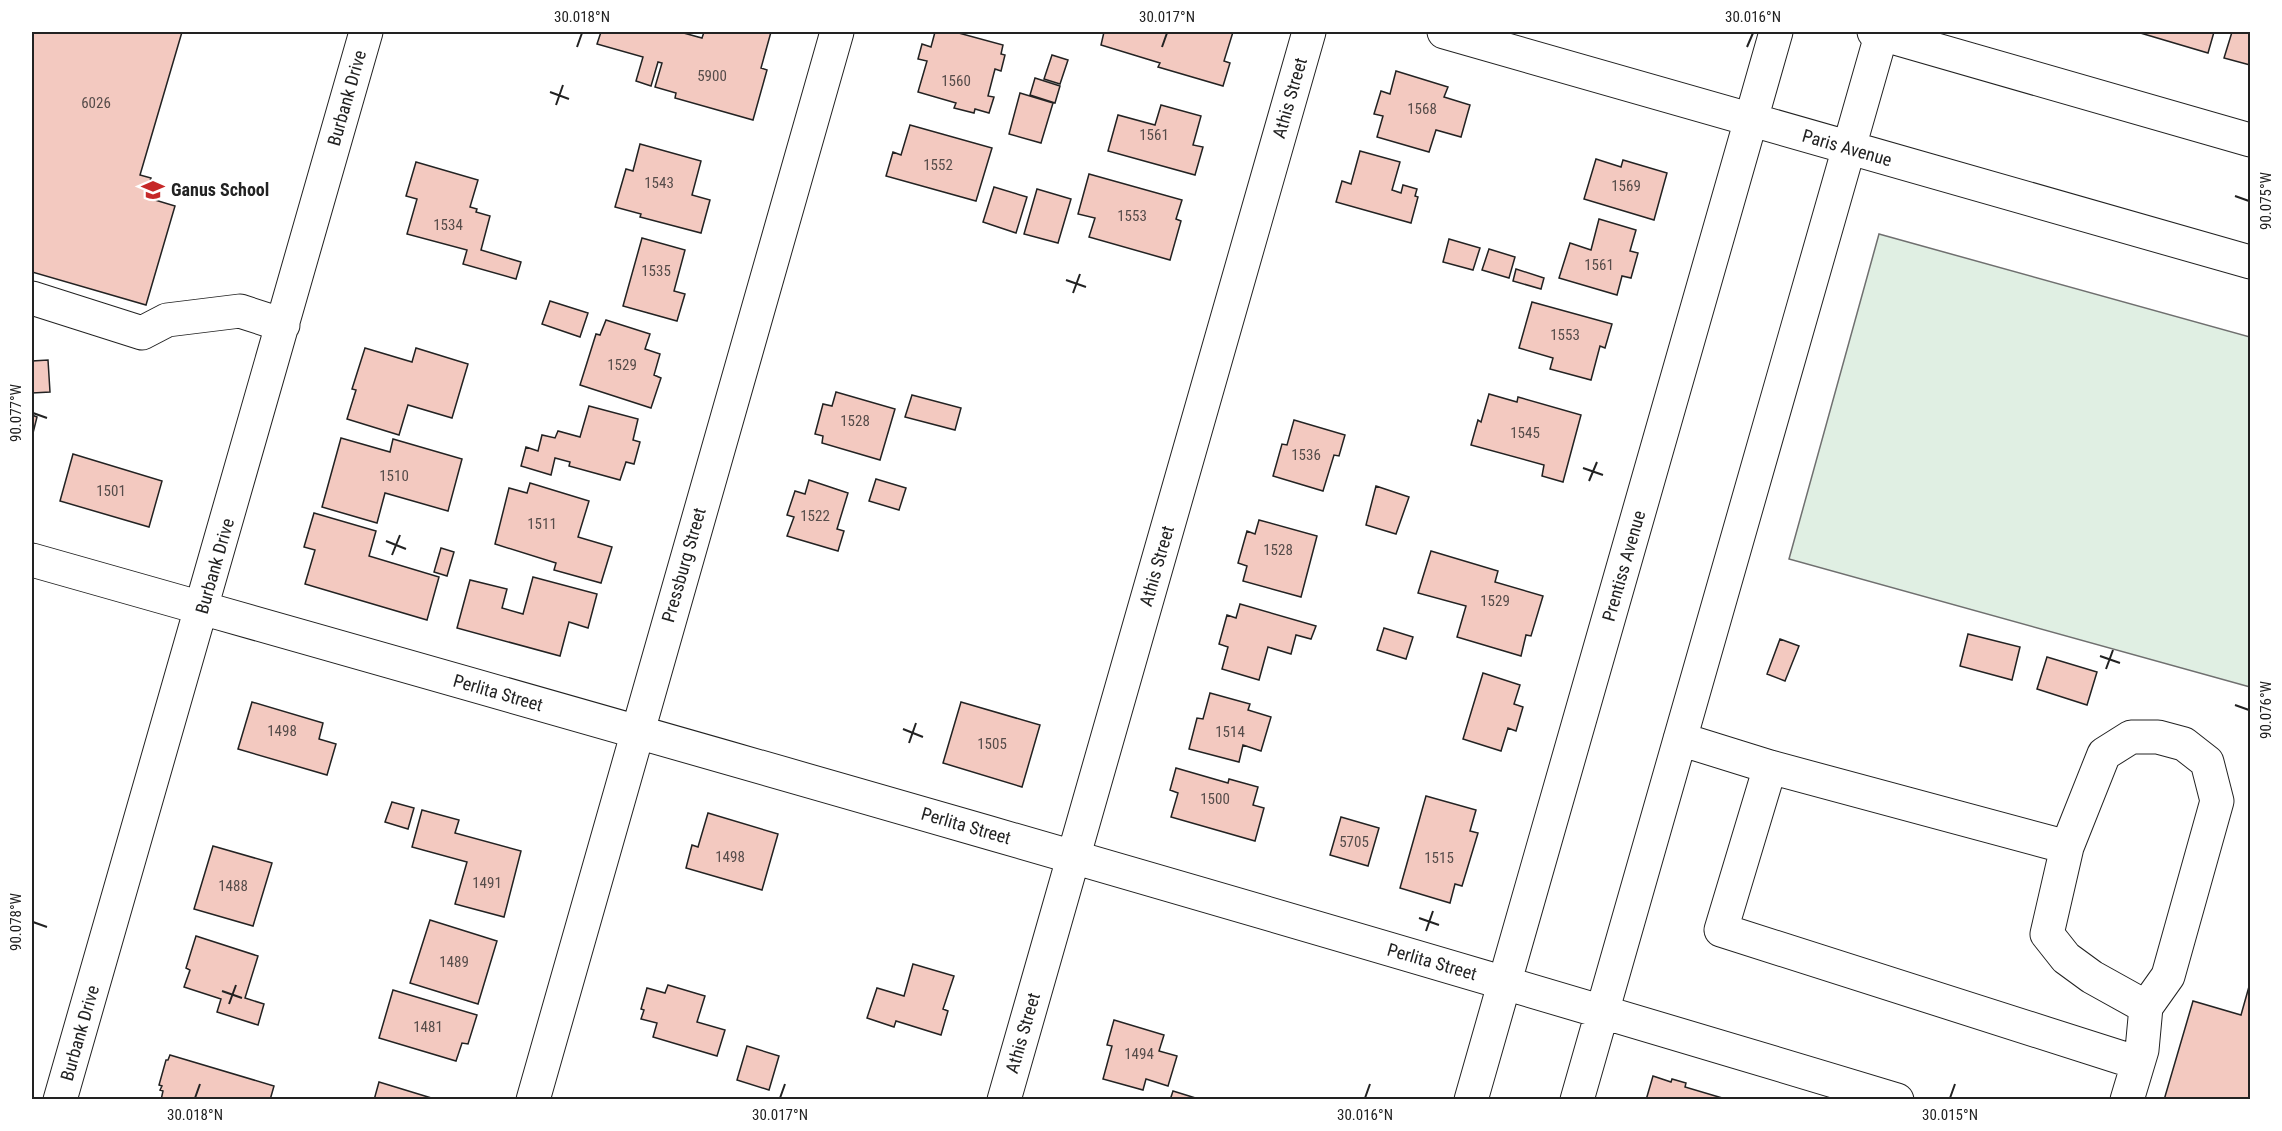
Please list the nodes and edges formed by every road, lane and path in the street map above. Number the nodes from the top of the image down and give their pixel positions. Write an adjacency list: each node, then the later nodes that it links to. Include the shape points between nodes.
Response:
1 (366, 32): 12 (street, Burbank Drive)
2 (837, 32): 15 (street, Pressburg Street)
3 (1309, 32): 19 (street, Athis Street)
4 (1443, 32): 7 (street, Paris Avenue)
5 (1776, 32): 7 (street, Prentiss Avenue)
6 (1879, 32): 8 (street); 9 (street)
7 (1751, 121): 9 (street, Paris Avenue); 20 (street, Prentiss Avenue)
8 (2250, 140)
9 (1848, 148): 10 (street, Paris Avenue); 16 (street)
10 (2250, 262)
11 (32, 298): 12 (street, via 142,333 167,320 240,312)
12 (283, 325): 14 (street, Burbank Drive)
13 (32, 560): 14 (street, Perlita Street)
14 (203, 609): 15 (street, Perlita Street); 24 (street, Burbank Drive)
15 (637, 732): 19 (street, Perlita Street); 25 (street, Pressburg Street)
16 (1680, 739): 17 (street); 22 (street)
17 (1770, 767): 18 (street); 23 (street, via 1721,930)
18 (2067, 847): 21 (street, via 2047,934 2066,958); 21 (street, via 2104,754 2131,737 2158,737 2184,744 2207,762 2217,801 2168,976)
19 (1074, 856): 20 (street, Perlita Street); 26 (street, Athis Street)
20 (1504, 983): 22 (street, Perlita Street); 27 (street, Prentiss Avenue)
21 (2146, 1007): 23 (street)
22 (1603, 1011): 28 (street); 29 (street, Perlita Street)
23 (2138, 1063): 30 (street)
24 (60, 1100)
25 (533, 1100)
26 (1004, 1100)
27 (1471, 1100)
28 (1577, 1100)
29 (1897, 1100)
30 (2127, 1100)

